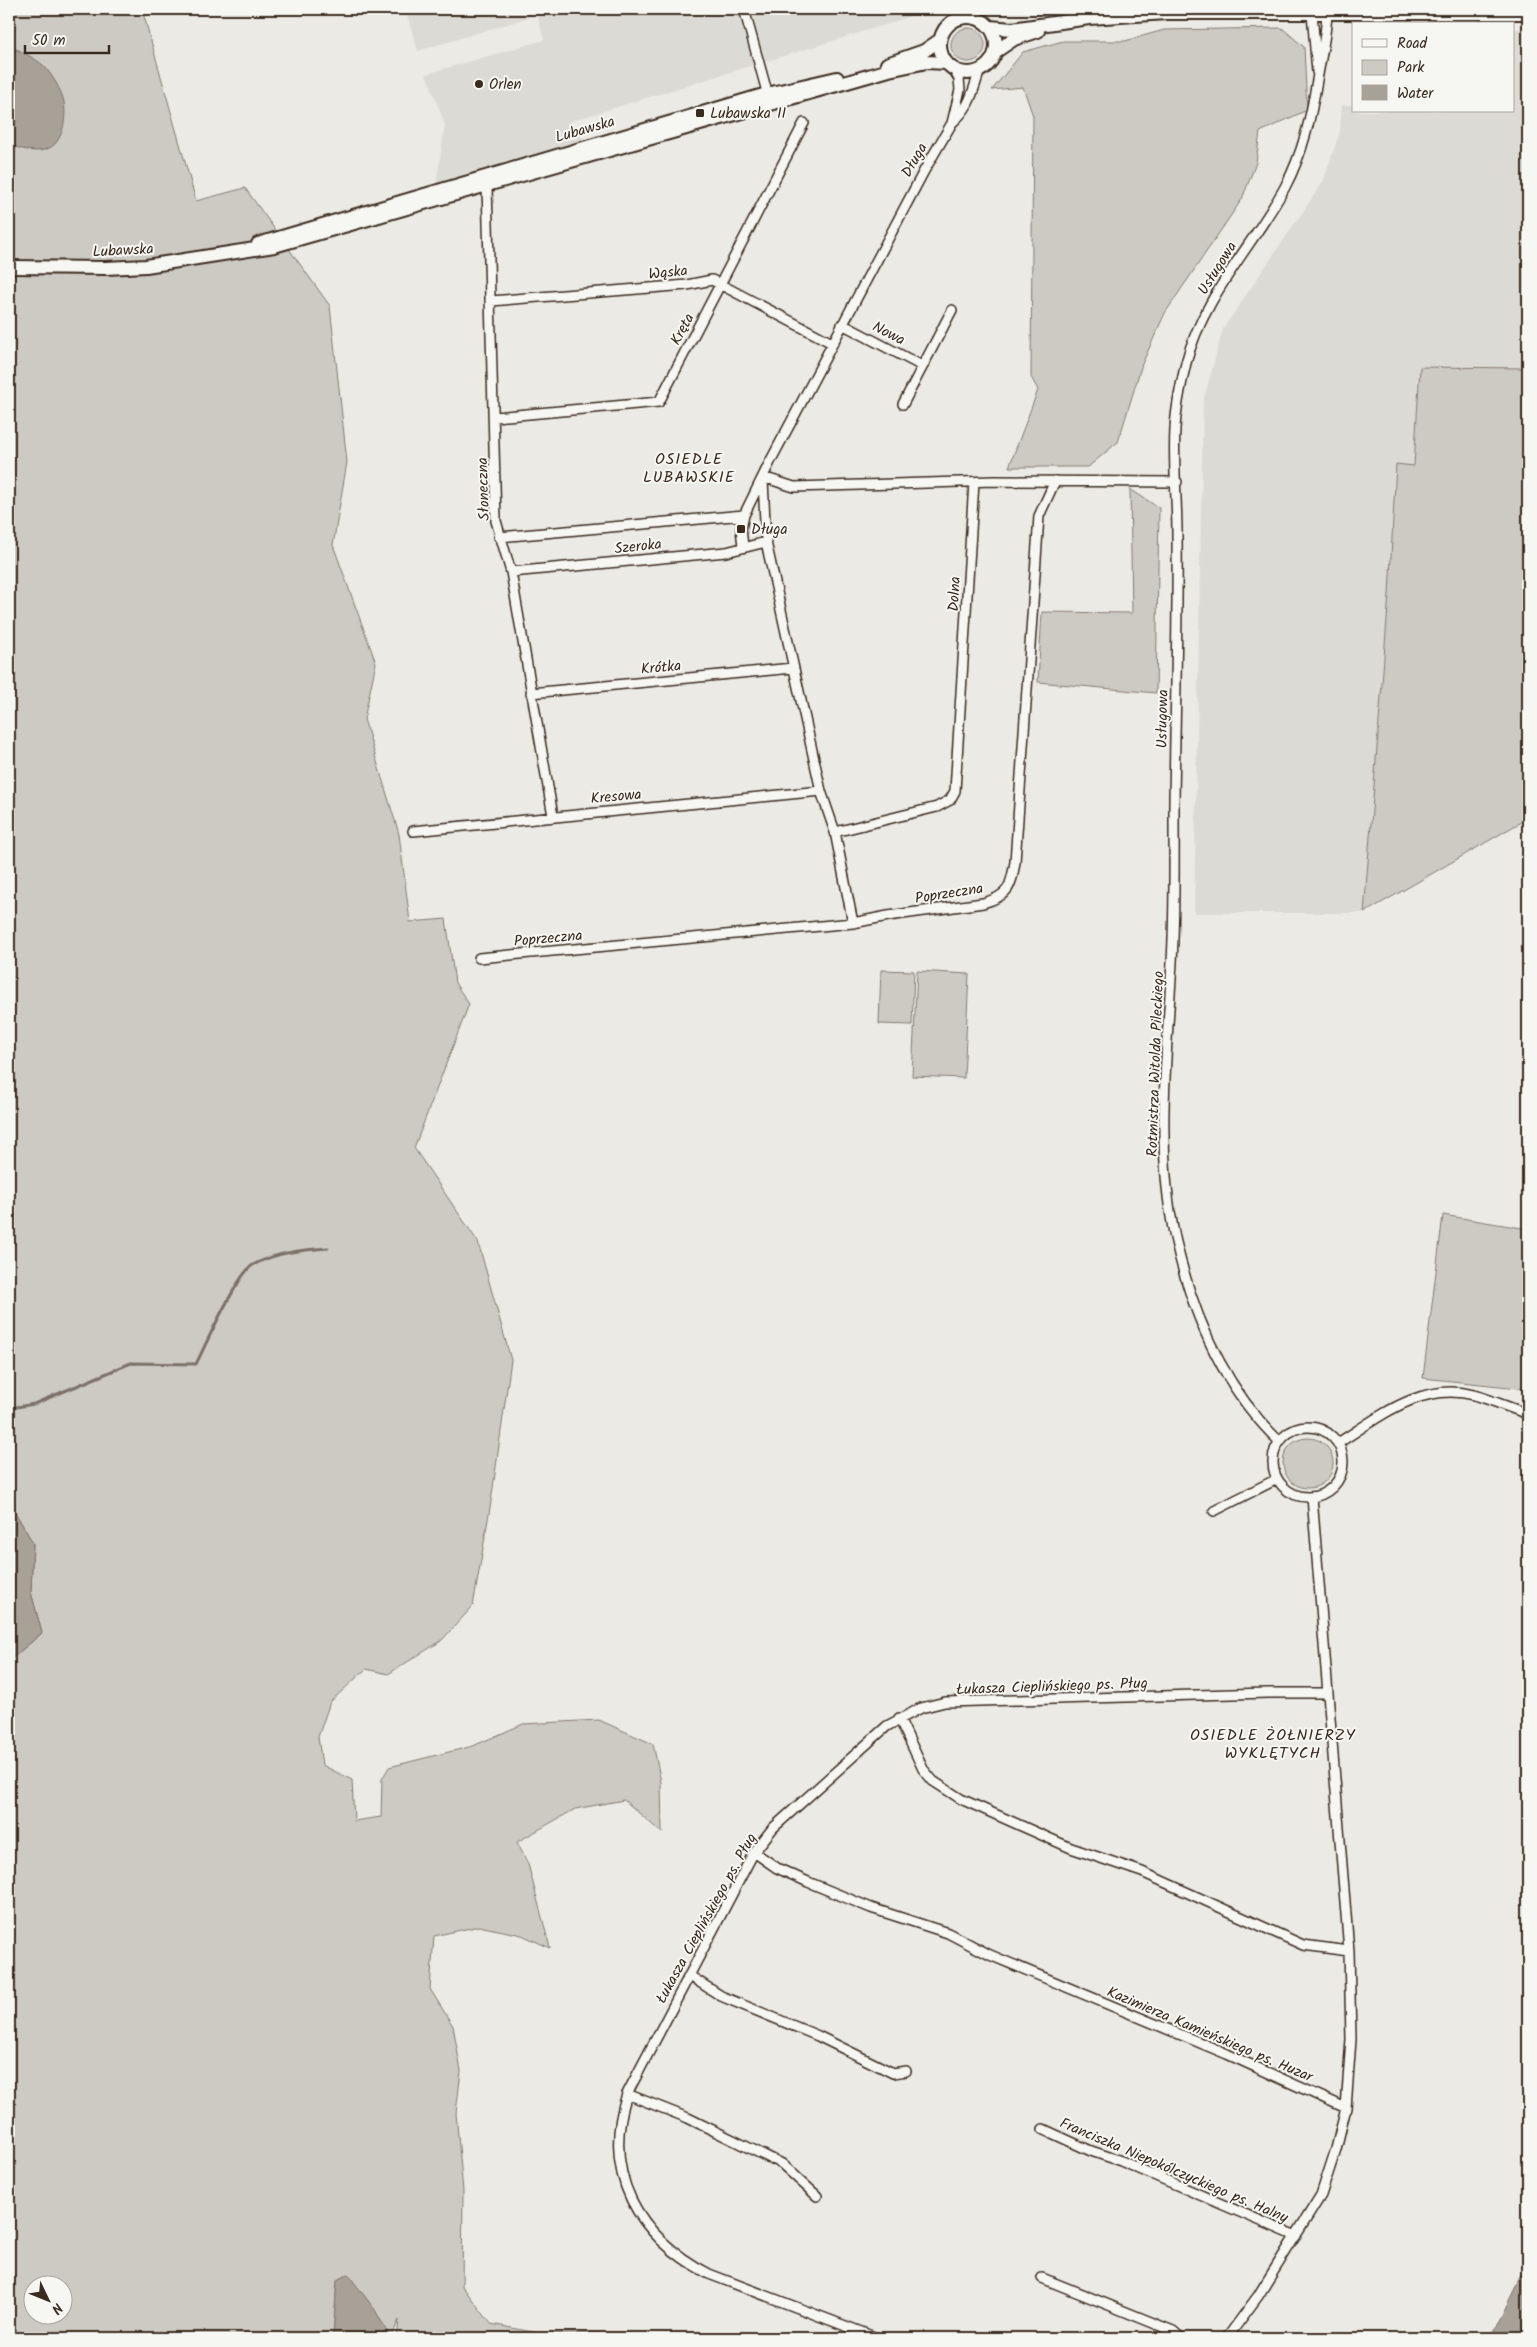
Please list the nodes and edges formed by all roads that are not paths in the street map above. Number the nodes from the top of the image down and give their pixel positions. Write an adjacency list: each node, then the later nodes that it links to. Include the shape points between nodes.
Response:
1 (744, 9): 13 (street)
2 (1269, 9): 4 (main road)
3 (1320, 11): 4 (main road); 5 (main road); 12 (street, Usługowa); 12 (street, Usługowa, via 1326,41)
4 (1240, 12): 6 (main road, via 1167,12)
5 (1528, 13)
6 (1060, 23): 7 (main road); 9 (main road, via 1014,39)
7 (990, 27): 8 (main road, via 976,18 960,18 947,26); 9 (main road, via 995,39)
8 (940, 40): 10 (main road, via 940,52); 13 (main road, Lubawska, via 924,51 873,69)
9 (995, 52): 11 (main road, via 987,66)
10 (950, 66): 11 (main road, via 967,73); 13 (main road, Lubawska, via 927,62); 15 (street, Długa, via 959,79 960,90)
11 (980, 70): 15 (street, Długa, via 970,102)
12 (1317, 79): 31 (street, Usługowa, via 1306,137 1290,178 1216,296 1200,325 1188,358 1175,430)
13 (768, 99): 16 (main road, Lubawska); 17 (main road, Lubawska)
14 (804, 123): 20 (street, Kręta)
15 (952, 123): 23 (street, Długa)
16 (497, 172): 17 (main road, via 490,177); 18 (main road, Lubawska, via 272,238)
17 (487, 186): 18 (main road, Lubawska, via 318,235); 21 (street, Słoneczna)
18 (239, 251): 19 (main road, Lubawska, via 146,266)
19 (9, 267)
20 (722, 283): 21 (street, Wąska, via 712,280 687,285); 24 (street, Wąska); 27 (street, Kręta, via 659,402)
21 (490, 302): 27 (street, Słoneczna)
22 (952, 310): 25 (street)
23 (842, 324): 24 (street, Długa); 25 (street, Nowa)
24 (832, 344): 28 (street, Długa)
25 (922, 366): 26 (street)
26 (902, 404)
27 (495, 417): 33 (street, Słoneczna)
28 (763, 477): 30 (street, via 794,487); 32 (street, Długa); 34 (street)
29 (1055, 481): 30 (street); 31 (street); 43 (street, Poprzeczna, via 1039,516 1011,884 997,900 983,904)
30 (974, 482): 42 (street, Dolna, via 955,791 950,800 937,807)
31 (1177, 482): 44 (street, Usługowa)
32 (744, 514): 33 (street, Szeroka); 35 (street, Długa, via 741,529)
33 (499, 536): 36 (street, Słoneczna)
34 (766, 542): 35 (street, Szeroka); 37 (street)
35 (743, 546): 36 (street, Szeroka, via 726,552)
36 (511, 572): 38 (street, Słoneczna)
37 (793, 668): 38 (street, Krótka); 39 (street)
38 (531, 693): 40 (street, Słoneczna)
39 (821, 791): 40 (street, Kresowa); 42 (street)
40 (553, 816): 41 (street, Kresowa)
41 (413, 831)
42 (835, 832): 43 (street)
43 (853, 923): 45 (street, Poprzeczna)
44 (1172, 957): 47 (street, Rotmistrza Witolda Pileckiego, via 1164,1143 1168,1197 1176,1240 1196,1311 1224,1369 1241,1399)
45 (479, 958)
46 (1528, 1414): 48 (street, via 1474,1395 1434,1392 1398,1405)
47 (1280, 1442): 48 (street, via 1291,1431 1307,1427 1324,1430); 49 (street, via 1272,1459)
48 (1338, 1443): 50 (street, via 1344,1457 1342,1474 1332,1488)
49 (1277, 1479): 50 (street, via 1285,1490 1300,1497); 51 (street)
50 (1312, 1497): 52 (street)
51 (1214, 1511)
52 (1327, 1693): 53 (street, Łukasza Cieplińskiego ps. Pług, via 945,1702); 55 (street)
53 (899, 1718): 54 (street, Łukasza Cieplińskiego ps. Pług, via 773,1828); 55 (street, via 923,1769 933,1781 962,1799 1071,1848 1142,1872 1303,1945)
54 (754, 1852): 56 (street, Łukasza Cieplińskiego ps. Pług); 59 (street, Kazimierza Kamieńskiego ps. Huzar, via 777,1868 808,1882 871,1908 948,1933 990,1955 1227,2054)
55 (1349, 1951): 59 (street, via 1351,2039)
56 (690, 1976): 57 (street, via 721,1996 818,2036 893,2073); 58 (street, Łukasza Cieplińskiego ps. Pług)
57 (906, 2071)
58 (627, 2094): 61 (street, via 688,2118 782,2164); 64 (street, Łukasza Cieplińskiego ps. Pług, via 619,2128 623,2173 635,2208 656,2237 684,2261 709,2274)
59 (1346, 2108): 62 (street, via 1321,2195)
60 (1043, 2128): 62 (street, Franciszka Niepokólczyckiego ps. Halny, via 1091,2152)
61 (818, 2196)
62 (1296, 2236): 66 (street)
63 (1042, 2278): 65 (street, via 1173,2331)
64 (877, 2338)
65 (1181, 2338)
66 (1227, 2338)

